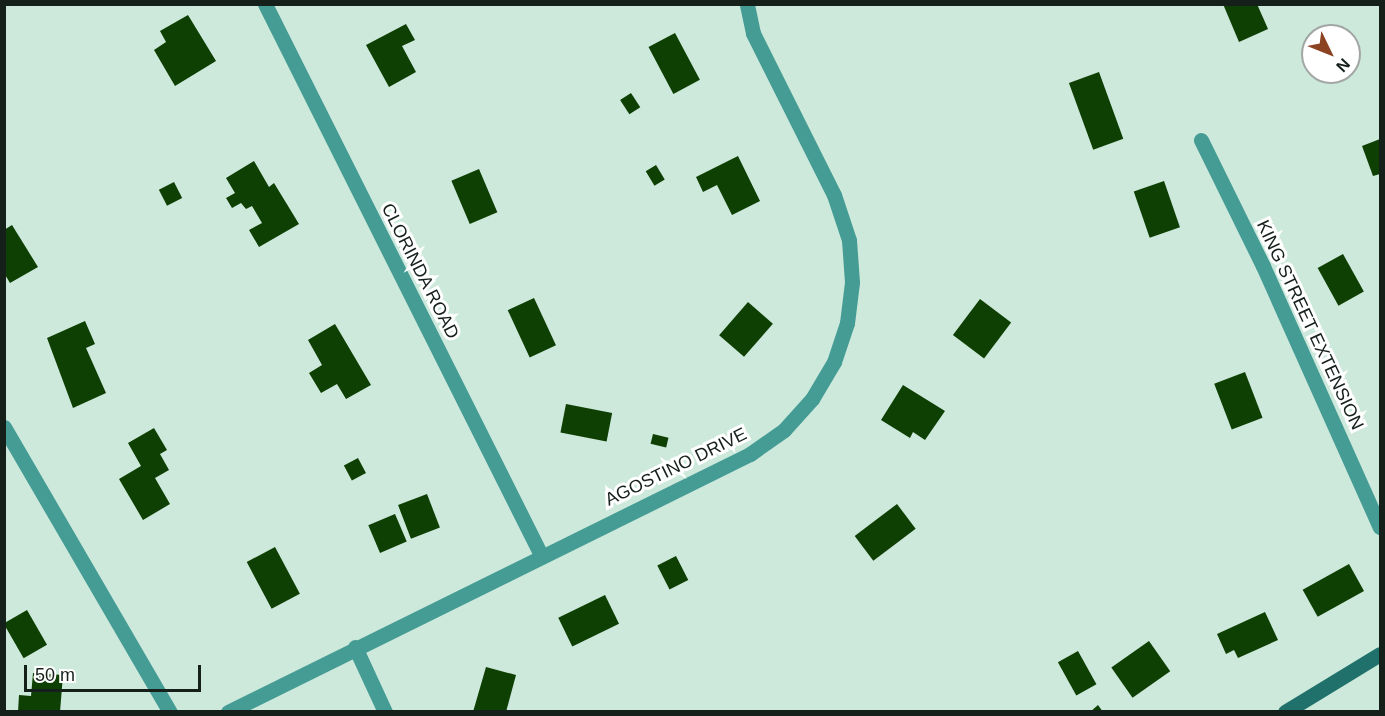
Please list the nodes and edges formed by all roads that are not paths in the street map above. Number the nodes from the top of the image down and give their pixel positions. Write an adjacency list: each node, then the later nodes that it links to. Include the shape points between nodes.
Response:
1 (265, 4): 6 (street, CLORINDA ROAD)
2 (747, 4): 6 (street, AGOSTINO DRIVE, via 753,33 804,130 844,220 852,282 841,343 812,399 768,443)
3 (1201, 140): 5 (street, KING STREET EXTENSION, via 1263,266)
4 (4, 428): 9 (street)
5 (1380, 527)
6 (541, 555): 7 (street, AGOSTINO DRIVE)
7 (355, 647): 10 (street, AGOSTINO DRIVE); 11 (street)
8 (1380, 654): 12 (street)
9 (170, 711)
10 (228, 711)
11 (385, 711)
12 (1285, 711)

